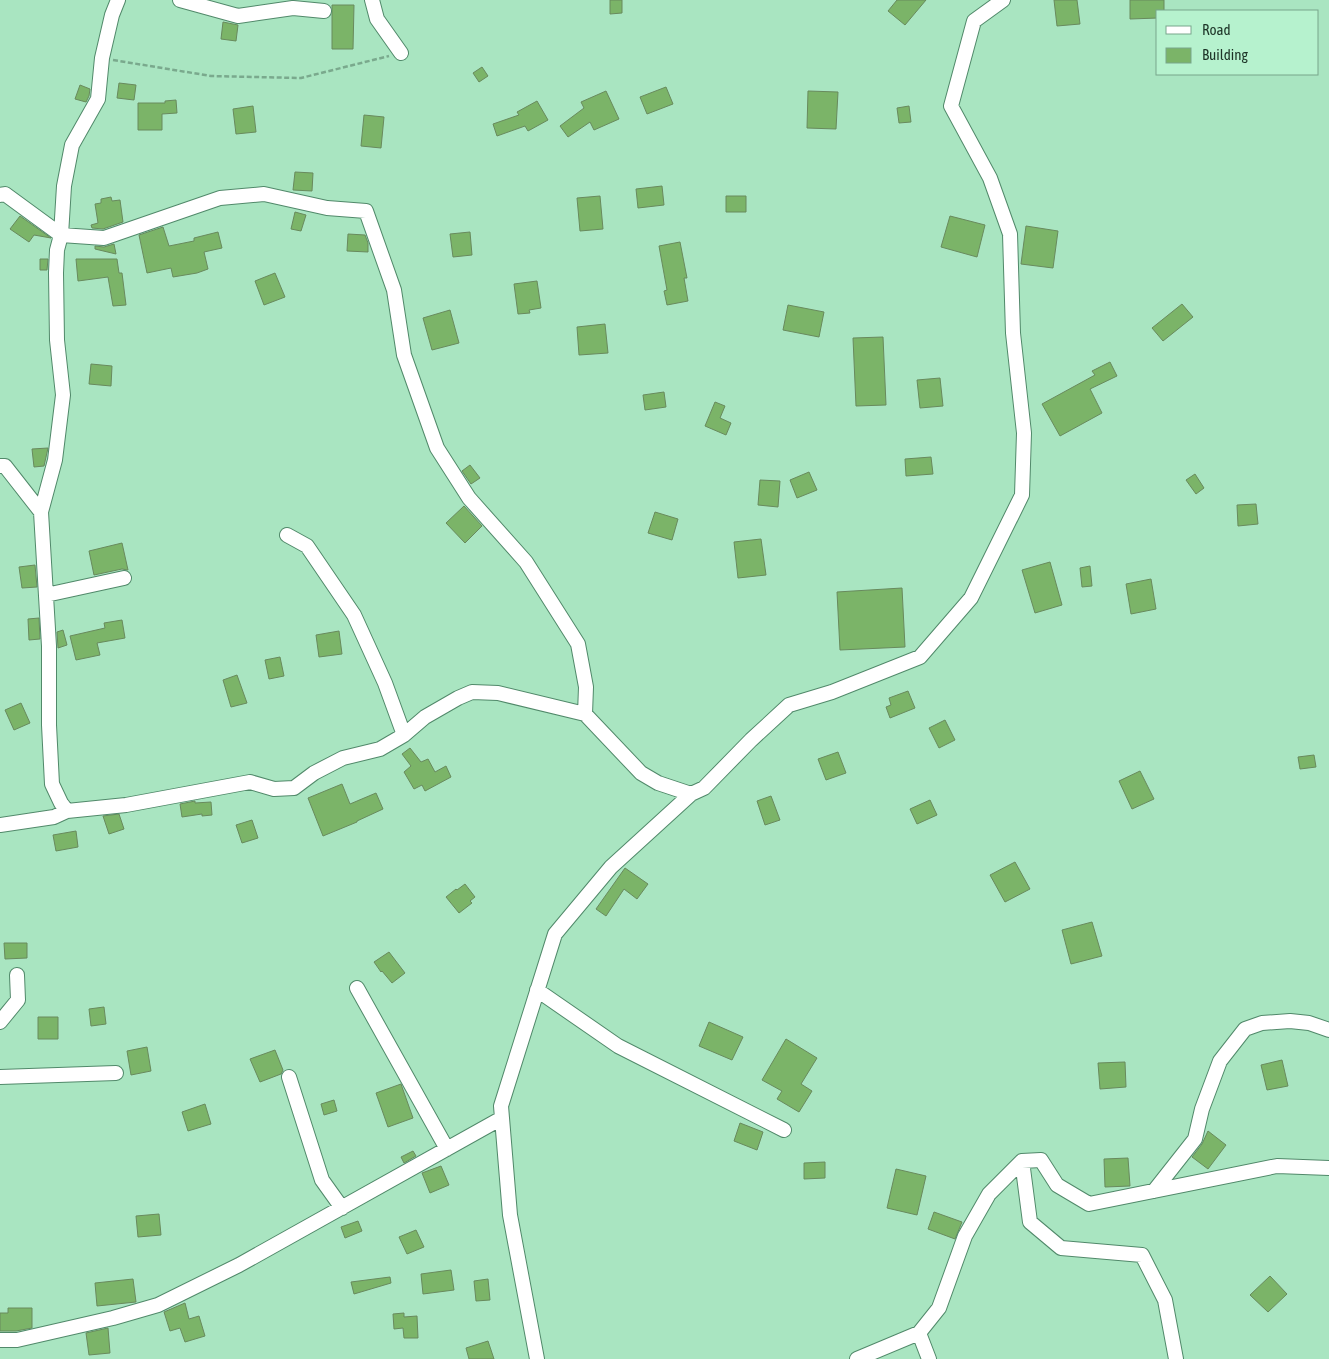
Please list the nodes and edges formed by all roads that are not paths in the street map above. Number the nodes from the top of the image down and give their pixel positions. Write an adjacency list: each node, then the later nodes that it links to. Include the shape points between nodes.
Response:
1 (118, 0): 8 (street, via 102,58 98,99 72,145 64,186)
2 (180, 0): 5 (street, via 238,16 294,8)
3 (372, 0): 6 (street, via 377,19)
4 (1003, 0): 16 (street, via 974,20 950,106 990,178 1010,234 1012,333 1024,433 1022,495 971,598 920,656 832,692 789,705 704,788)
5 (324, 11)
6 (401, 53)
7 (0, 194): 8 (street, via 5,194)
8 (61, 235): 10 (street, via 56,273 57,340 63,395 55,460); 14 (street, via 104,238 220,198 264,194 326,208 366,211 394,290 404,355 437,448 469,498 526,562 578,644 586,687)
9 (0, 466): 10 (street, via 5,466)
10 (41, 512): 13 (street)
11 (287, 535): 15 (street, via 307,546 354,615)
12 (124, 578): 13 (street)
13 (46, 595): 17 (street, via 52,784)
14 (585, 714): 15 (street, via 498,692 472,692 424,717); 16 (street, via 641,773)
15 (404, 734): 17 (street, via 380,749 343,758 294,788 274,789 250,782 126,805)
16 (691, 794): 21 (street, via 611,867 555,934)
17 (67, 811): 18 (street, via 54,817)
18 (0, 825)
19 (17, 975): 22 (street, via 18,1000)
20 (357, 988): 29 (street)
21 (537, 990): 27 (street, via 501,1106); 28 (street, via 618,1046)
22 (0, 1022)
23 (1329, 1030): 32 (street, via 1290,1021 1256,1024 1245,1029 1220,1061 1195,1139)
24 (116, 1073): 25 (street)
25 (0, 1077)
26 (289, 1078): 33 (street, via 322,1180)
27 (502, 1118): 29 (street); 36 (street, via 510,1215)
28 (784, 1130)
29 (447, 1149): 33 (street)
30 (1022, 1161): 32 (street, via 1041,1160 1057,1185 1089,1204); 34 (street, via 989,1194 964,1236 939,1308); 39 (street, via 1030,1222 1061,1248 1142,1256 1165,1300)
31 (1329, 1168): 32 (street, via 1277,1166)
32 (1154, 1191)
33 (342, 1208): 35 (street, via 240,1265 158,1305 17,1340)
34 (919, 1333): 37 (street); 38 (street)
35 (0, 1340)
36 (537, 1359)
37 (857, 1359)
38 (930, 1359)
39 (1176, 1359)

